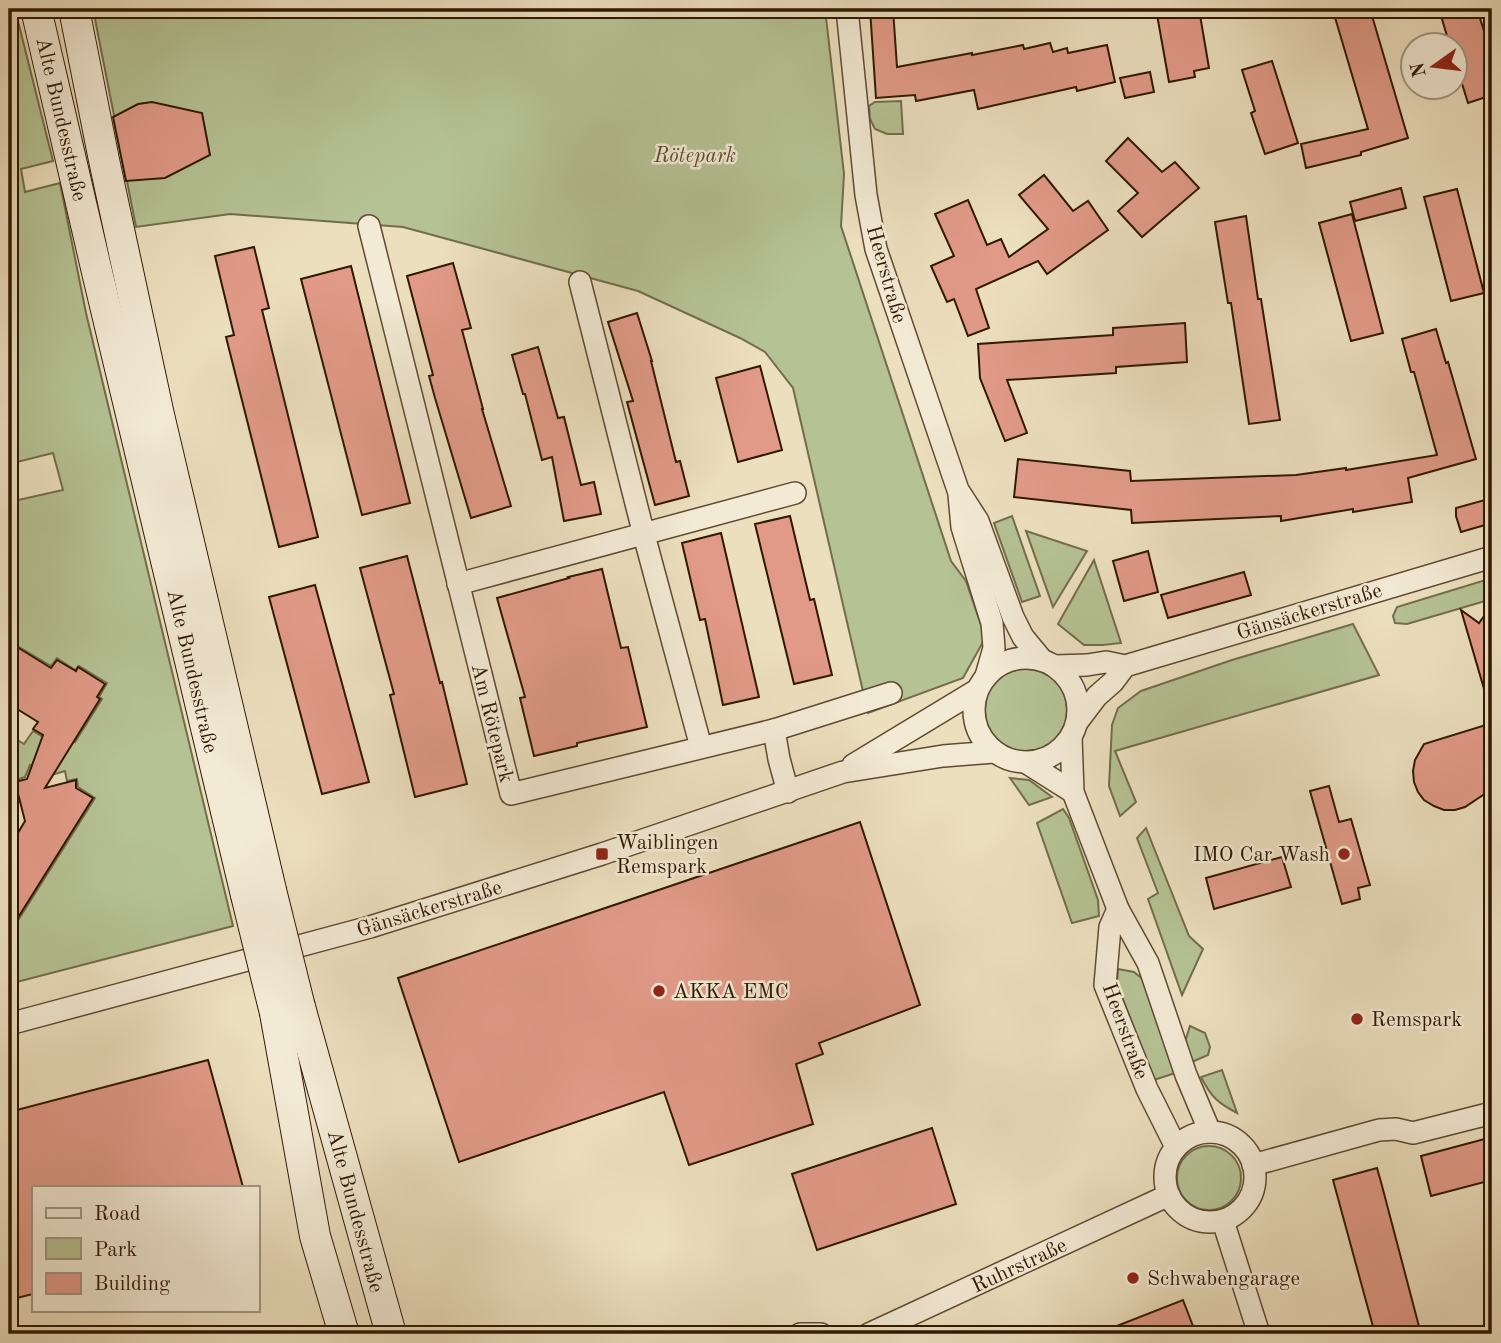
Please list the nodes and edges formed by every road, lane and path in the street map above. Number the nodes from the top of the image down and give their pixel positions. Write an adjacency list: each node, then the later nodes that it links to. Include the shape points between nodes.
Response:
1 (36, 9): 23 (main road, Alte Bundesstraße, via 97,272)
2 (74, 9): 23 (main road, Alte Bundesstraße)
3 (847, 9): 6 (street, Heerstraße, via 876,249)
4 (369, 226): 10 (street, Am Rötepark)
5 (580, 282): 8 (street)
6 (958, 490): 11 (street, Heerstraße, via 978,521 1023,637); 13 (street, Heerstraße, via 962,527 992,623 994,649)
7 (795, 493): 8 (street)
8 (644, 535): 10 (street); 17 (street)
9 (1492, 557): 12 (street, Gänsäckerstraße)
10 (458, 584): 17 (street, Am Rötepark, via 511,794)
11 (1048, 663): 12 (street, Gänsäckerstraße); 13 (street, via 1028,657 1014,659 999,665); 15 (street, via 1073,687 1078,704)
12 (1125, 666): 15 (street)
13 (982, 683): 18 (street, via 973,706 975,722); 20 (street, Gänsäckerstraße)
14 (891, 693): 16 (street, Am Rötepark)
15 (1074, 729): 19 (street, via 1060,751); 22 (street, Heerstraße)
16 (774, 730): 17 (street, Am Rötepark); 21 (street)
17 (701, 747)
18 (994, 752): 19 (street); 20 (street, Gänsäckerstraße, via 943,755)
19 (1027, 763): 22 (street)
20 (843, 772): 21 (street, Gänsäckerstraße)
21 (788, 792): 26 (street, Gänsäckerstraße, via 370,927)
22 (1073, 792): 24 (street, Heerstraße)
23 (259, 893): 25 (main road, bridge)
24 (1118, 909): 28 (street, Heerstraße, via 1148,963); 29 (street, Heerstraße, via 1110,927 1105,985)
25 (288, 1010): 33 (main road, Alte Bundesstraße); 34 (main road, Alte Bundesstraße, via 315,1236)
26 (9, 1024)
27 (1492, 1113): 30 (street, via 1413,1133 1379,1130)
28 (1209, 1132): 29 (street, via 1185,1139); 30 (street, via 1237,1141)
29 (1176, 1147): 31 (street, via 1165,1170)
30 (1253, 1165): 32 (street, via 1255,1178 1246,1205)
31 (1168, 1195): 32 (street, via 1175,1207 1197,1221); 37 (street, Ruhrstraße)
32 (1223, 1221): 38 (street)
33 (391, 1331)
34 (344, 1334)
35 (800, 1334): 36 (street)
36 (821, 1334)
37 (869, 1334)
38 (1259, 1334)

